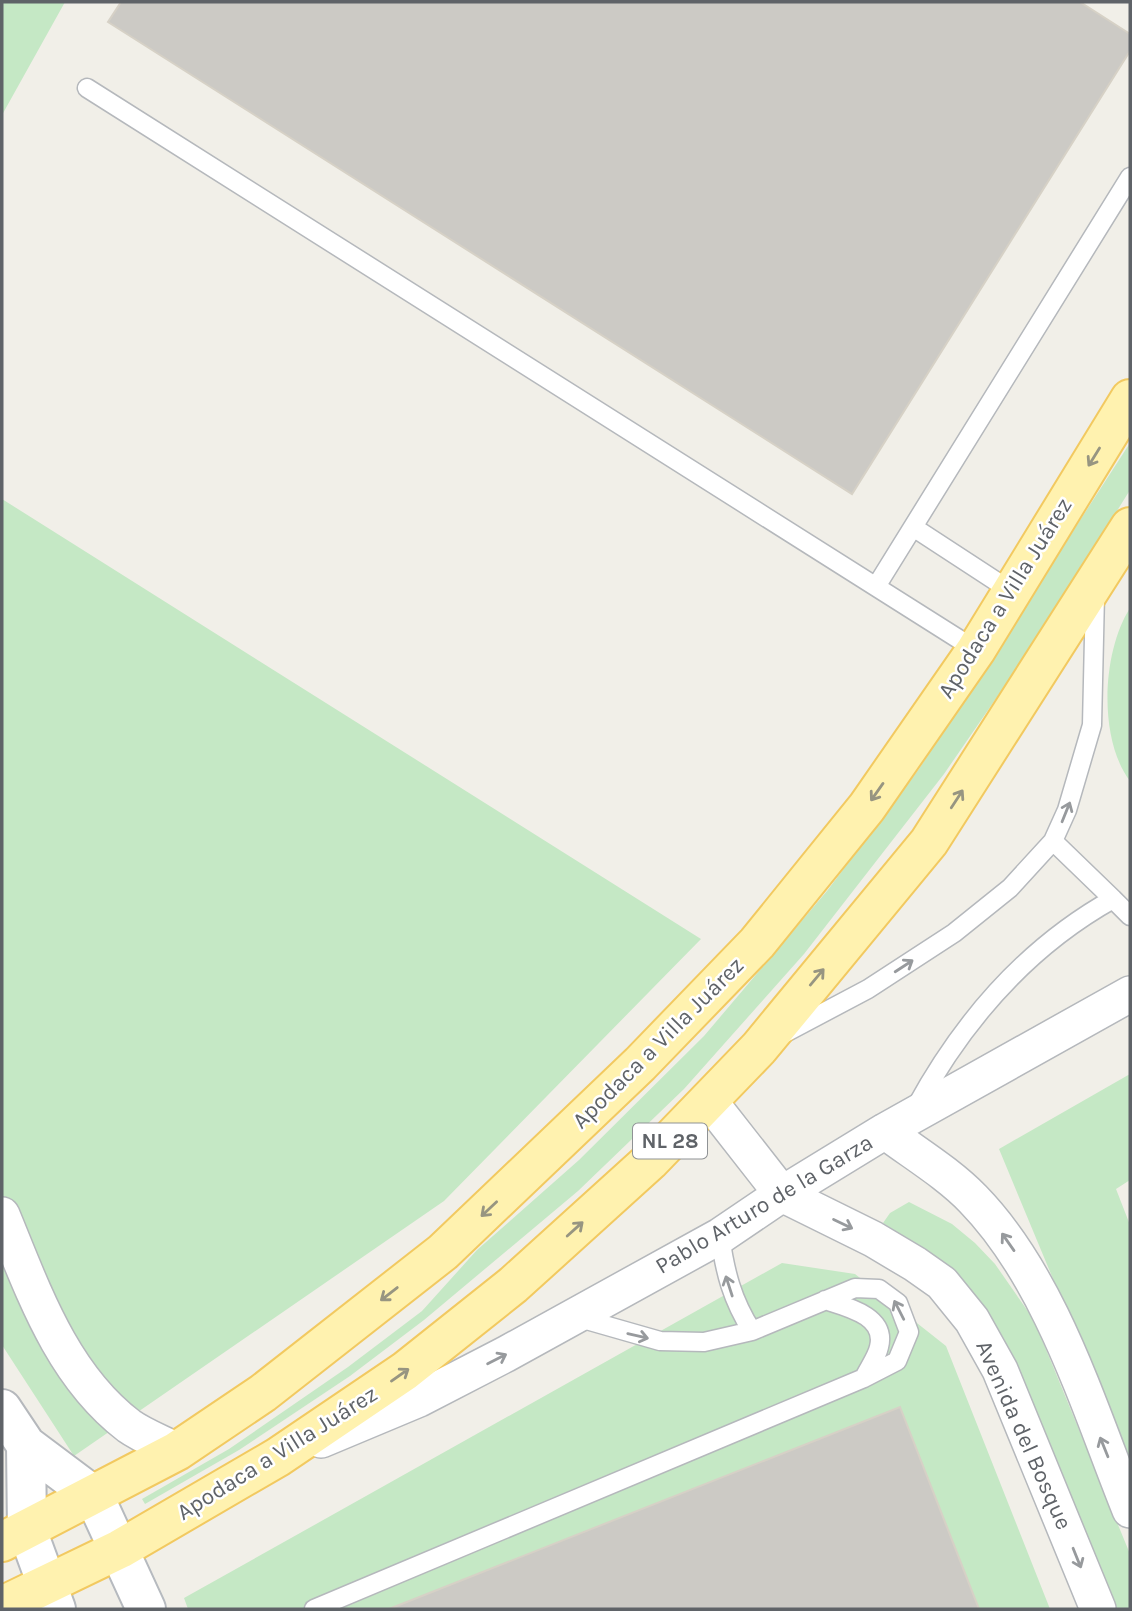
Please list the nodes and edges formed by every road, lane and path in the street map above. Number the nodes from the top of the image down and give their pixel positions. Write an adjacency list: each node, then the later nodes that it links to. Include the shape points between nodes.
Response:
1 (88, 88): 7 (lane)
2 (1130, 177): 4 (lane)
3 (1130, 399): 8 (main road, Apodaca a Villa Juárez, one-way to 8)
4 (913, 527): 7 (lane); 8 (lane)
5 (1130, 527): 6 (main road, Apodaca a Villa Juárez / NL 28)
6 (1096, 581): 10 (lane, one-way to 6, via 1092,725); 14 (main road, Apodaca a Villa Juárez / NL 28, one-way to 6, via 929,842)
7 (877, 585): 9 (lane)
8 (1011, 591): 9 (main road, Apodaca a Villa Juárez)
9 (976, 650): 26 (main road, Apodaca a Villa Juárez, one-way to 26, via 866,807 766,933 640,1064 443,1252 263,1393)
10 (1053, 841): 11 (lane); 14 (lane, one-way to 10, via 869,989 954,933 1010,888)
11 (1113, 900): 12 (lane); 16 (lane, via 1078,919 1005,981)
12 (1130, 916)
13 (1130, 993): 16 (street, Pablo Arturo de la Garza)
14 (759, 1048): 15 (main road, Apodaca a Villa Juárez / NL 28)
15 (710, 1102): 17 (street); 27 (main road, Apodaca a Villa Juárez / NL 28, one-way to 15, via 405,1371 513,1285)
16 (898, 1124): 17 (street, Pablo Arturo de la Garza); 29 (street, one-way to 16, via 1037,1284 996,1225)
17 (782, 1194): 19 (street, Pablo Arturo de la Garza); 36 (street, Avenida del Bosque, one-way to 36, via 915,1264 942,1283 972,1320 1000,1370)
18 (2, 1214): 26 (street, via 68,1360 130,1426)
19 (720, 1236): 21 (street, Pablo Arturo de la Garza); 22 (lane, one-way to 19, via 736,1306)
20 (825, 1300): 22 (lane); 23 (lane, via 860,1311 878,1329 880,1346); 23 (lane, one-way to 20, via 897,1361 909,1332 898,1303 879,1289 855,1288)
21 (573, 1316): 22 (lane, one-way to 22, via 660,1341 704,1342); 27 (street, Pablo Arturo de la Garza, one-way to 21, via 419,1399)
22 (752, 1331)
23 (864, 1378): 35 (lane)
24 (2, 1409): 25 (street)
25 (26, 1445): 28 (street); 30 (street)
26 (177, 1451): 28 (main road, Apodaca a Villa Juárez)
27 (278, 1457): 31 (main road, Apodaca a Villa Juárez / NL 28)
28 (94, 1496): 30 (main road, Apodaca a Villa Juárez); 31 (street)
29 (1130, 1510)
30 (14, 1536): 32 (street)
31 (120, 1549): 32 (main road, Apodaca a Villa Juárez / NL 28); 34 (street)
32 (52, 1597): 33 (main road, Apodaca a Villa Juárez)
33 (2, 1606)
34 (146, 1609)
35 (314, 1609)
36 (1098, 1609)

